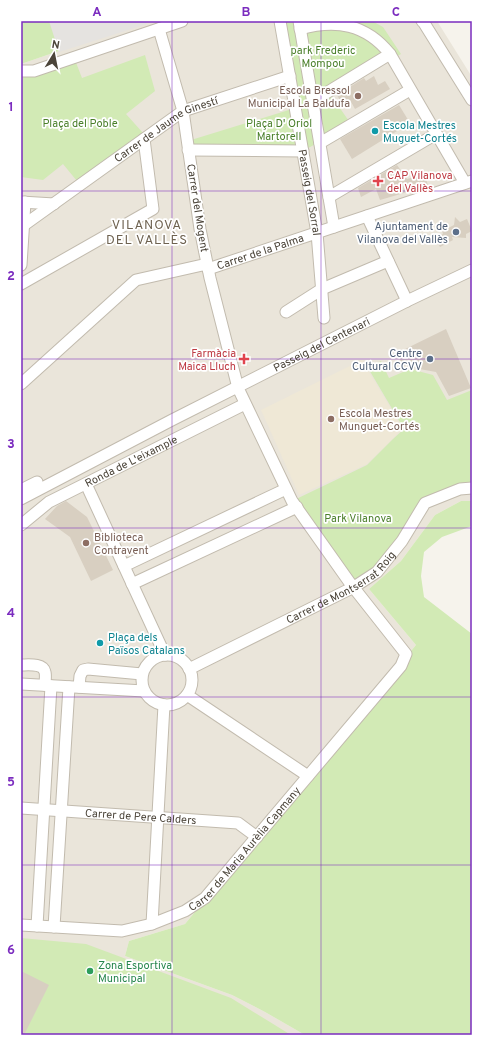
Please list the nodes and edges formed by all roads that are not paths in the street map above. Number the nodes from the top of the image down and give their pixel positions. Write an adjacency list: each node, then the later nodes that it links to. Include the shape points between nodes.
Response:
1 (182, 21): 5 (street)
2 (280, 21): 9 (street, Passeig del Sorral)
3 (422, 21): 12 (street)
4 (300, 25): 6 (street, via 326,24 360,29 373,37); 13 (street, Passeig del Sorral)
5 (159, 28): 7 (street); 14 (street, Carrer del Mogent)
6 (390, 54): 11 (street); 13 (street)
7 (34, 71): 8 (street); 10 (street)
8 (21, 72)
9 (290, 76): 14 (street, Carrer de Jaume Ginestí); 19 (street, Passeig del Sorral)
10 (21, 78)
11 (410, 90): 15 (street); 17 (street)
12 (472, 100)
13 (312, 101): 17 (street, Passeig del Sorral)
14 (183, 111): 16 (street, Carrer de Jaume Ginestí); 18 (street, Carrer del Mogent)
15 (436, 134): 20 (street); 21 (street)
16 (144, 139): 23 (street, Carrer de Jaume Ginestí); 32 (street, via 153,209)
17 (320, 143): 21 (street, Passeig del Sorral)
18 (188, 150): 19 (street); 30 (street, Carrer del Mogent)
19 (303, 151): 27 (street, Passeig del Sorral)
20 (468, 182): 24 (street, Carrer de la Palma)
21 (329, 197): 26 (street, Passeig del Sorral)
22 (23, 202): 23 (street); 25 (street)
23 (54, 204): 25 (street, Carrer de Jaume Ginestí)
24 (366, 216): 26 (street, Carrer de la Palma); 28 (street)
25 (24, 225): 29 (street)
26 (334, 227): 27 (street, Carrer de la Palma)
27 (317, 233): 30 (street, Carrer de la Palma); 33 (street, Passeig del Sorral)
28 (388, 260): 33 (street); 34 (street)
29 (21, 265)
30 (208, 266): 37 (street, Carrer de la Palma, via 136,280); 38 (street, Carrer del Mogent)
31 (472, 270): 34 (street, Passeig del Centenari)
32 (21, 284)
33 (322, 289): 35 (street); 36 (street, Passeig del Sorral)
34 (407, 301): 38 (street, Passeig del Centenari)
35 (286, 312)
36 (324, 318)
37 (21, 384)
38 (238, 388): 39 (street, Carrer del Mogent); 40 (street, Passeig del Centenari)
39 (245, 404): 41 (street, Ronda de L'eixample); 43 (street, Carrer del Mogent)
40 (172, 420): 44 (street, Passeig del Centenari, via 127,438); 45 (street, Passeig del Centenari)
41 (86, 484): 47 (street, Ronda de L'eixample, via 49,502); 48 (street)
42 (472, 488): 50 (street, Carrer de Montserrat Roig, via 460,489 424,503 402,541 377,572)
43 (286, 489): 46 (street, Carrer del Mogent); 48 (street)
44 (21, 490)
45 (21, 499)
46 (297, 507): 49 (street); 50 (street, Carrer del Mogent)
47 (21, 526)
48 (124, 566): 49 (street)
49 (132, 584): 52 (street)
50 (354, 587): 51 (street, Carrer del Mogent); 54 (street, Carrer de Montserrat Roig)
51 (406, 654): 62 (street, Carrer de Maria Aurèlia Capmany, via 401,666)
52 (165, 655): 54 (street, via 177,657); 55 (street, via 149,661)
53 (21, 665): 57 (street, via 42,668)
54 (189, 669): 60 (street, via 192,677)
55 (142, 674): 58 (street, via 88,669 83,670); 59 (street)
56 (21, 684): 57 (street)
57 (48, 686): 58 (street); 64 (street)
58 (74, 687): 59 (street); 65 (street)
59 (144, 691): 61 (street, via 152,701)
60 (187, 695): 61 (street, via 174,704); 62 (street)
61 (164, 704): 66 (street)
62 (308, 776): 67 (street, Carrer de Maria Aurèlia Capmany)
63 (21, 808): 64 (street, Carrer de Pere Calders)
64 (44, 810): 65 (street, Carrer de Pere Calders); 70 (street)
65 (61, 811): 66 (street, Carrer de Pere Calders); 71 (street)
66 (158, 818): 67 (street, Carrer de Pere Calders, via 238,822); 68 (street)
67 (256, 837): 68 (street, Carrer de Maria Aurèlia Capmany, via 205,898)
68 (152, 924): 71 (street, Carrer de Maria Aurèlia Capmany, via 122,931)
69 (21, 925): 70 (street, Carrer de Maria Aurèlia Capmany)
70 (37, 926): 71 (street, Carrer de Maria Aurèlia Capmany)
71 (54, 927)

